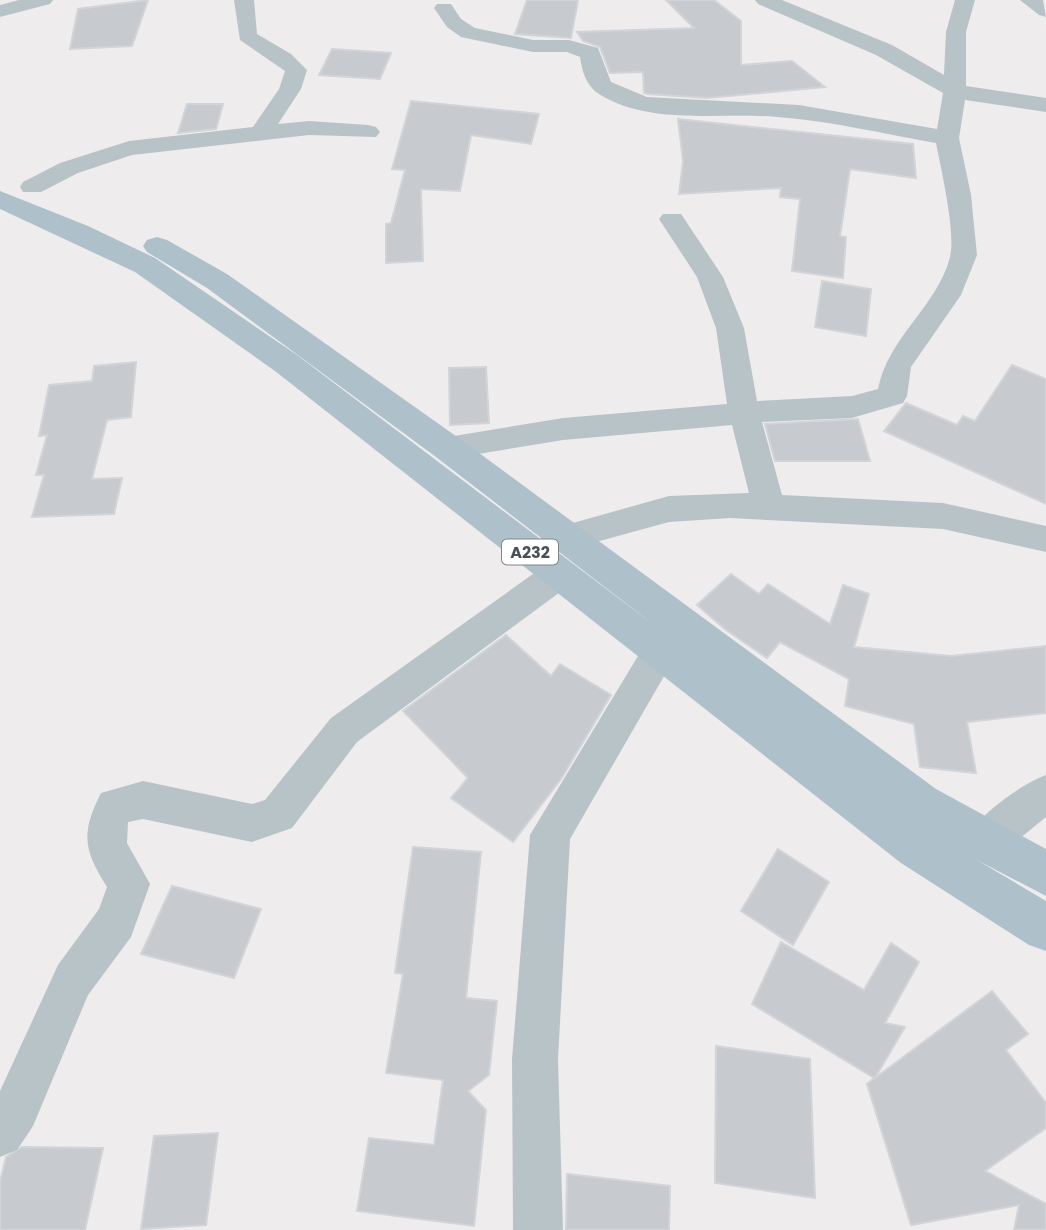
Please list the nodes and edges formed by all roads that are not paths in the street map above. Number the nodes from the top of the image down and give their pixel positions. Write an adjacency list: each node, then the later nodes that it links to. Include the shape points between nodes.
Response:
1 (43, 0): 6 (street)
2 (244, 0): 10 (street, via 247,36 284,56 296,70 290,89)
3 (765, 0): 7 (street, via 884,50)
4 (965, 0): 7 (street, via 956,32)
5 (444, 8): 11 (street, via 468,33 533,46 583,48 590,53 597,80 625,97 656,104 776,110)
6 (0, 11)
7 (955, 90): 8 (street); 11 (street)
8 (1046, 105)
9 (368, 132): 10 (street, via 309,128)
10 (260, 134): 12 (street, via 129,148)
11 (947, 138): 14 (street, via 959,195 964,255 947,295 897,366 892,396 852,407)
12 (11, 187): 15 (main road, A232, via 88,208 217,281); 18 (main road, A232, via 78,232 145,265)
13 (672, 219): 14 (street, via 710,277 730,328)
14 (744, 412): 15 (street, via 563,429); 16 (street)
15 (448, 448): 18 (main road, A232)
16 (769, 507): 17 (street, via 943,516); 18 (street, via 669,509)
17 (1046, 539)
18 (563, 556): 19 (main road, A232); 21 (main road, A232, via 921,804); 24 (street, via 344,730 278,815 252,823 143,800 116,806 104,825 105,846 129,884 116,922 73,980 16,1109)
19 (660, 652): 23 (main road, A232, via 917,848); 25 (street, via 550,835 535,1059)
20 (1046, 793): 21 (street)
21 (984, 842): 22 (main road, A232)
22 (1046, 874)
23 (1046, 928)
24 (0, 1133)
25 (538, 1230)

